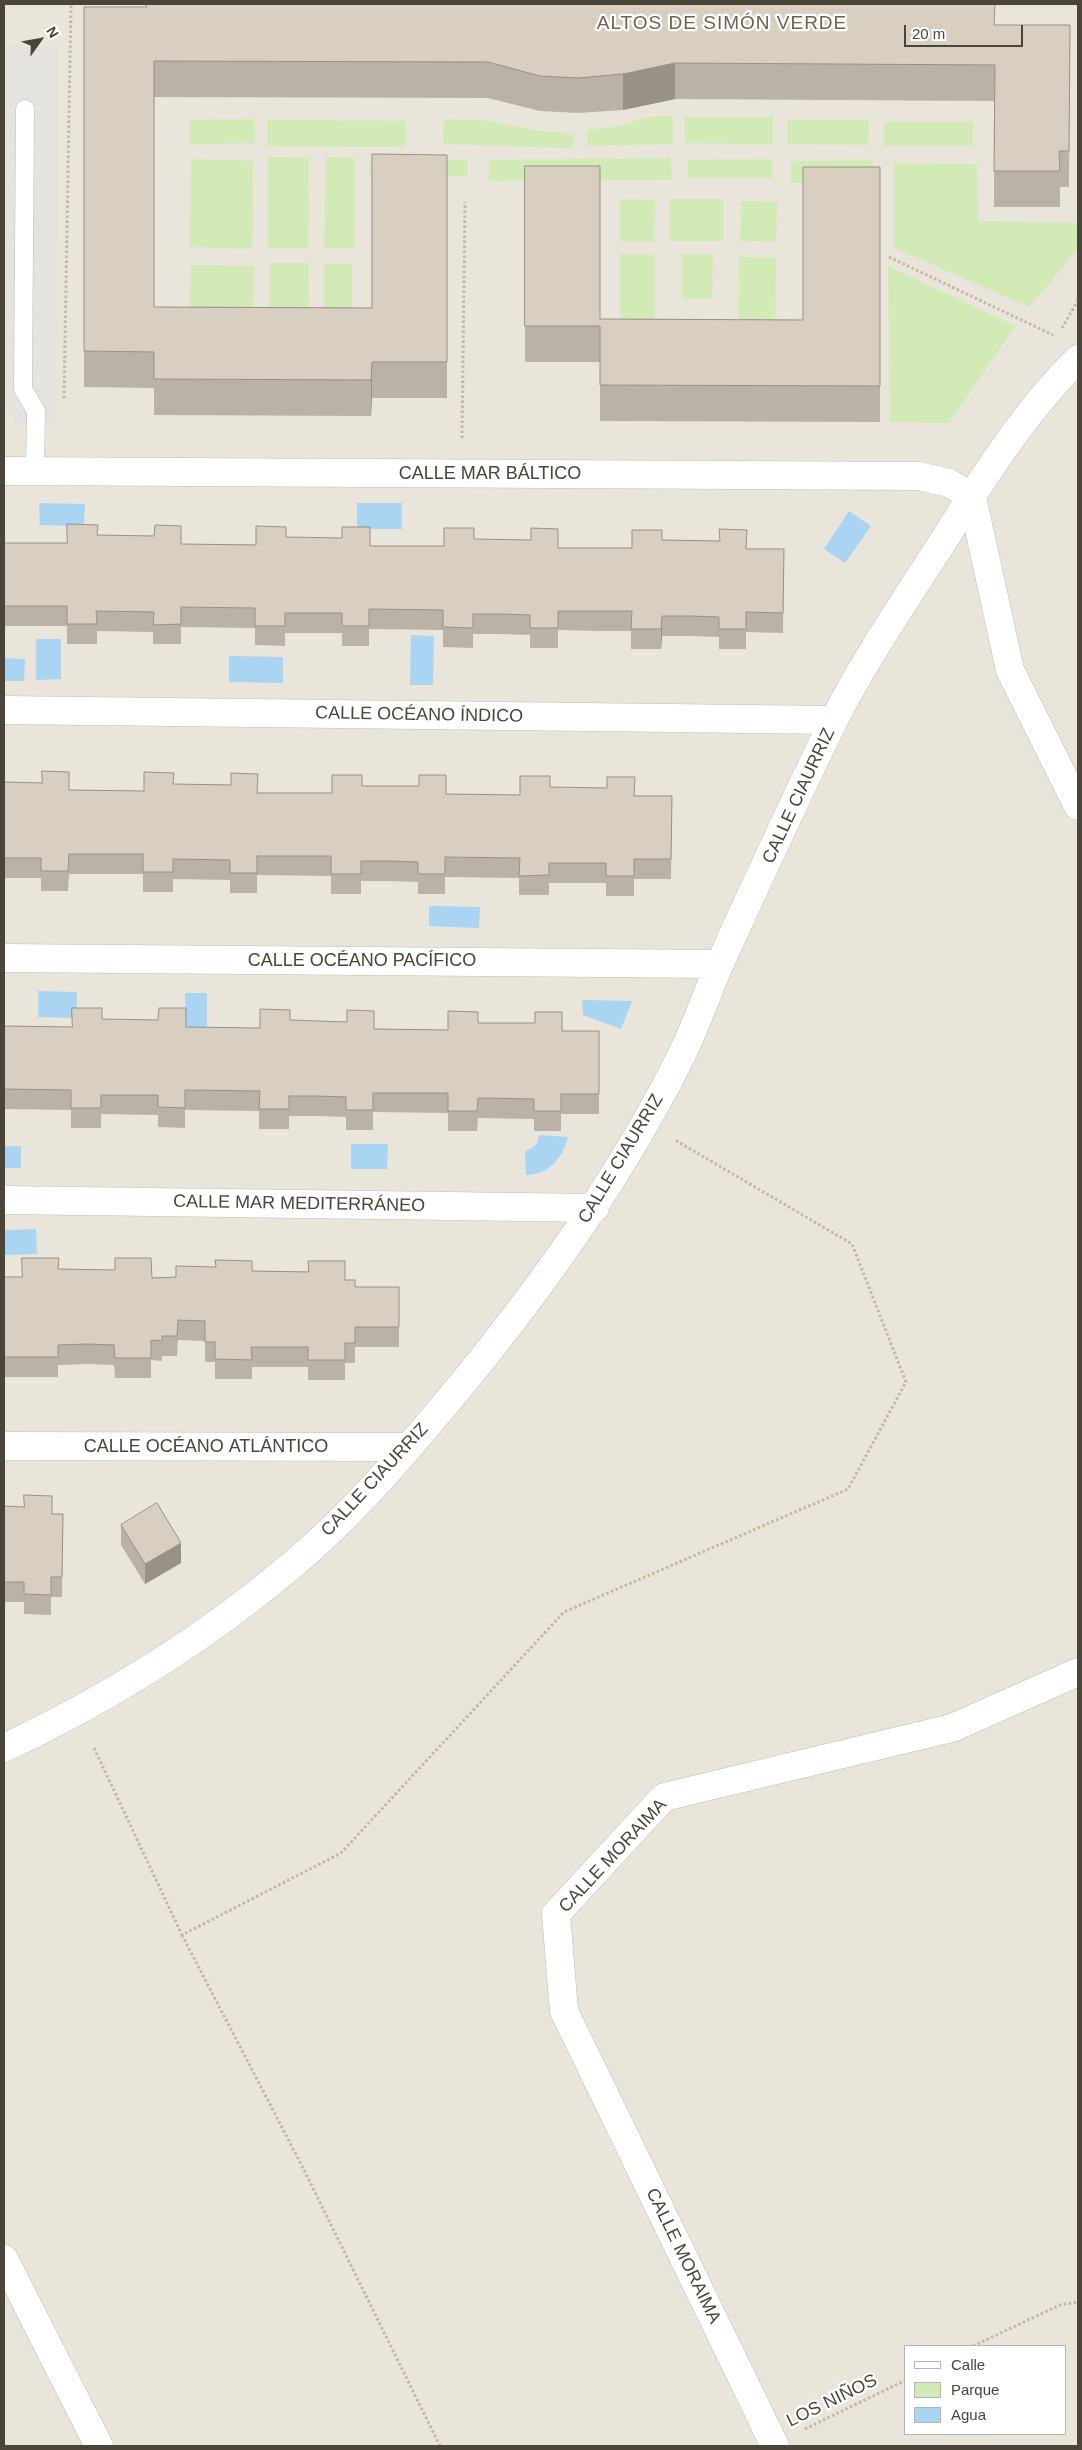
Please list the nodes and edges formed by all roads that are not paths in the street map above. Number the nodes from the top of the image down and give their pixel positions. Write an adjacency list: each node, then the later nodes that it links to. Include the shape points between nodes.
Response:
1 (25, 109): 6 (lane, via 23,389 36,411)
2 (1065, 335): 4 (street, CALLE CIAURRIZ)
3 (1078, 359): 4 (street, CALLE CIAURRIZ)
4 (1039, 404): 7 (street, CALLE CIAURRIZ)
5 (4, 471): 6 (street, CALLE MAR BÁLTICO)
6 (35, 471): 7 (street, CALLE MAR BÁLTICO, via 919,476 949,483)
7 (972, 497): 9 (street, CALLE CIAURRIZ, via 896,615); 10 (street, via 1010,670)
8 (4, 710): 9 (street, CALLE OCÉANO ÍNDICO)
9 (834, 720): 12 (street, CALLE CIAURRIZ)
10 (1078, 806)
11 (4, 958): 12 (street, CALLE OCÉANO PACÍFICO)
12 (720, 964): 14 (street, CALLE CIAURRIZ, via 684,1051)
13 (4, 1200): 14 (street, CALLE MAR MEDITERRÁNEO)
14 (595, 1208): 16 (street, CALLE CIAURRIZ, via 506,1331)
15 (4, 1446): 16 (street, CALLE OCÉANO ATLÁNTICO)
16 (409, 1447): 18 (street, CALLE CIAURRIZ, via 322,1538 238,1609 51,1726)
17 (1078, 1672): 20 (street, CALLE MORAIMA, via 952,1728 664,1797 556,1914 564,2011)
18 (4, 1748)
19 (4, 2260): 21 (street)
20 (775, 2445)
21 (98, 2446)

